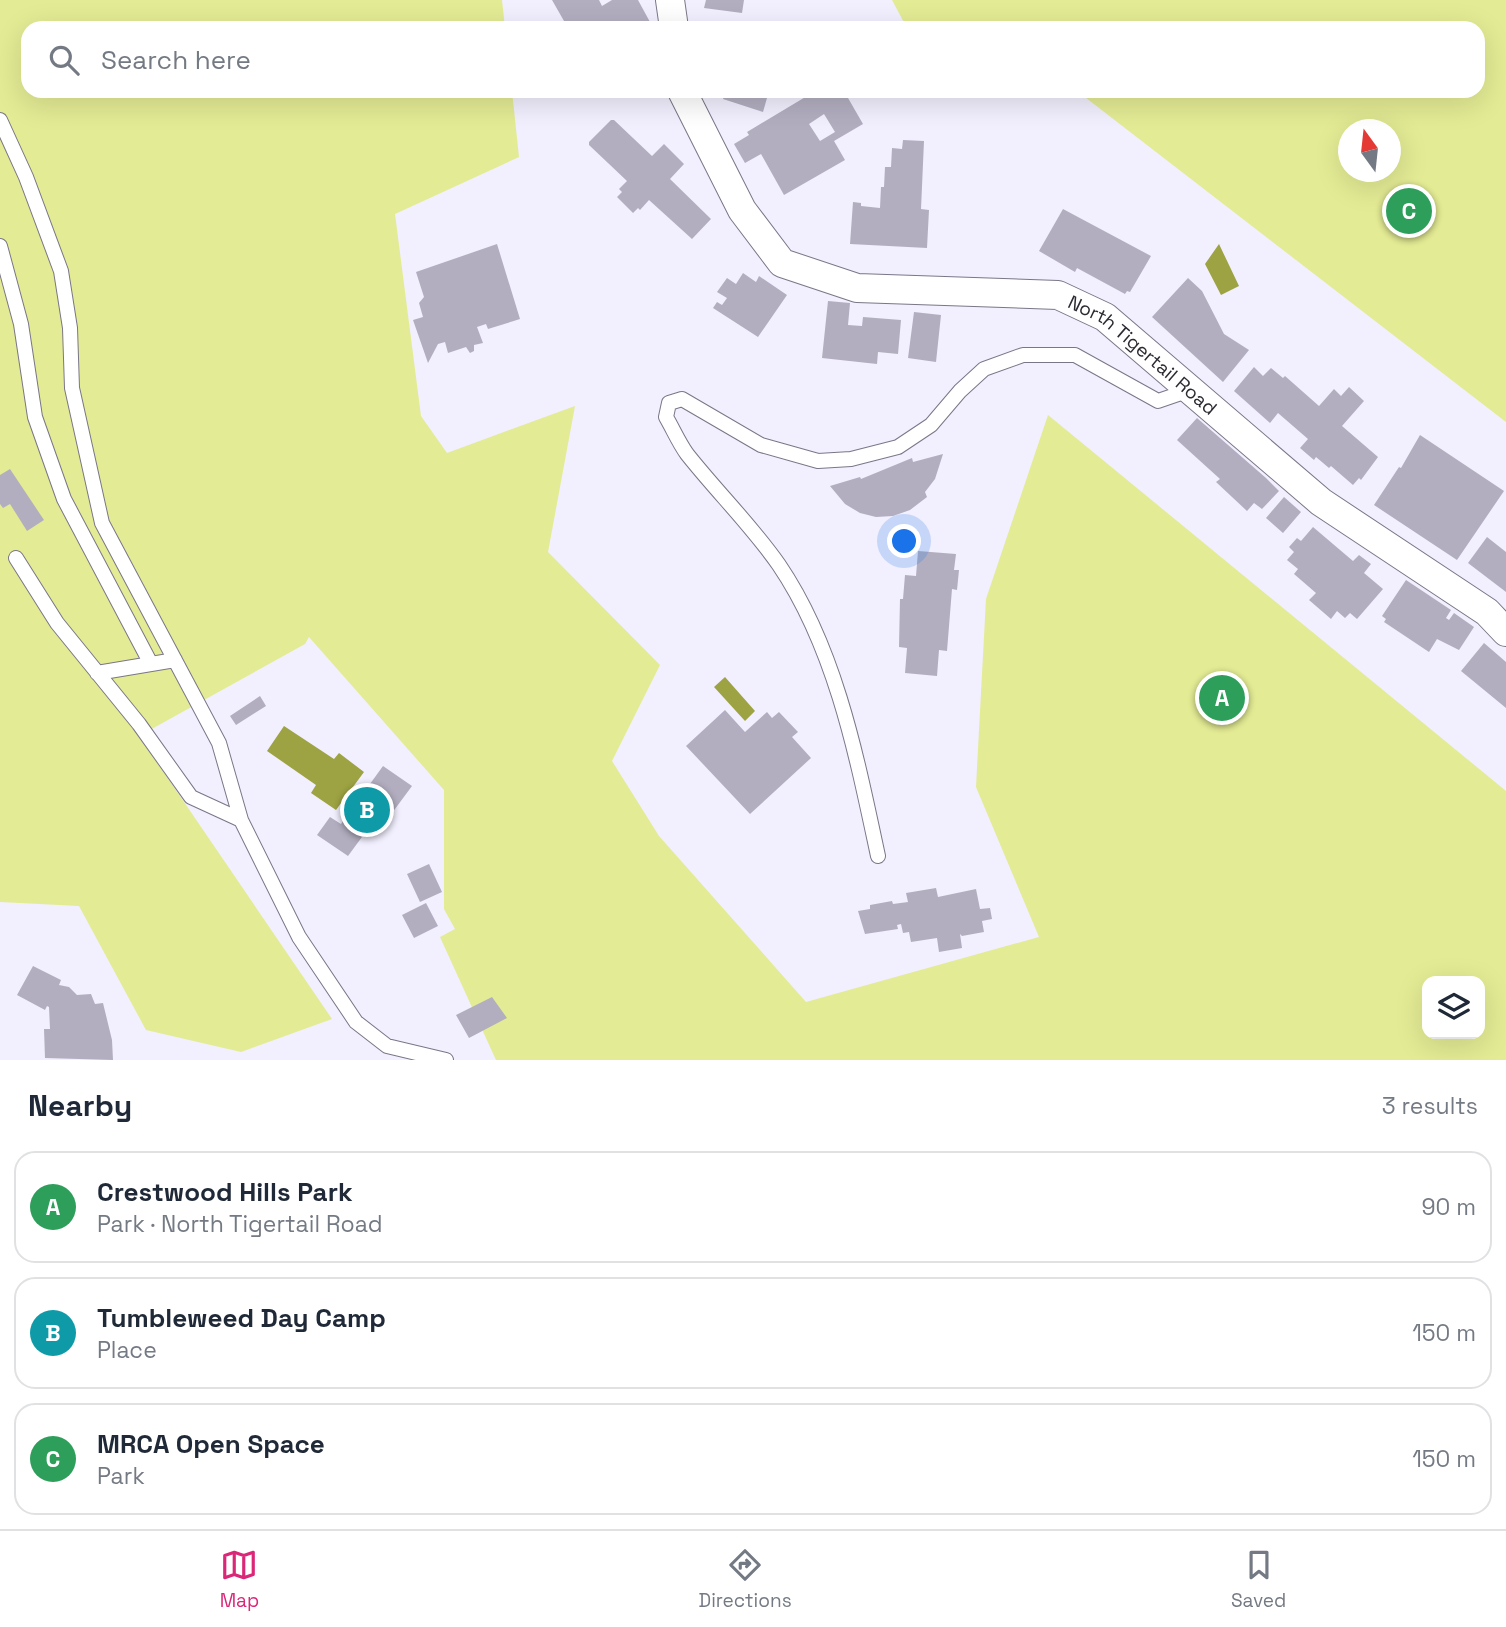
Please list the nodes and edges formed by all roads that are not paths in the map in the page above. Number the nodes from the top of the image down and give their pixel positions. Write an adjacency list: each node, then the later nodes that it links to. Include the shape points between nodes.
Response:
1 (670, 0): 2 (street)
2 (673, 21)
3 (685, 98): 6 (street, North Tigertail Road, via 741,210 782,263 857,288 1058,295 1105,317)
4 (0, 120): 9 (lane, via 61,271 70,328 72,388 102,523)
5 (0, 246): 10 (lane, via 21,324 35,417 64,499)
6 (1190, 390): 8 (street, North Tigertail Road, via 1321,502 1487,611); 13 (lane, via 1158,401 1075,355 1023,355 985,369 931,425 898,447 851,459 818,461 761,445 682,399 669,403 666,417 686,452 779,566 806,615 838,693 858,759)
7 (16, 558): 11 (lane, via 57,623)
8 (1506, 632)
9 (175, 660): 10 (lane); 12 (lane, via 219,743)
10 (151, 664): 11 (lane)
11 (97, 673): 12 (lane, via 191,797)
12 (241, 820): 14 (lane, via 299,937 356,1022 387,1045)
13 (878, 856)
14 (446, 1060)

